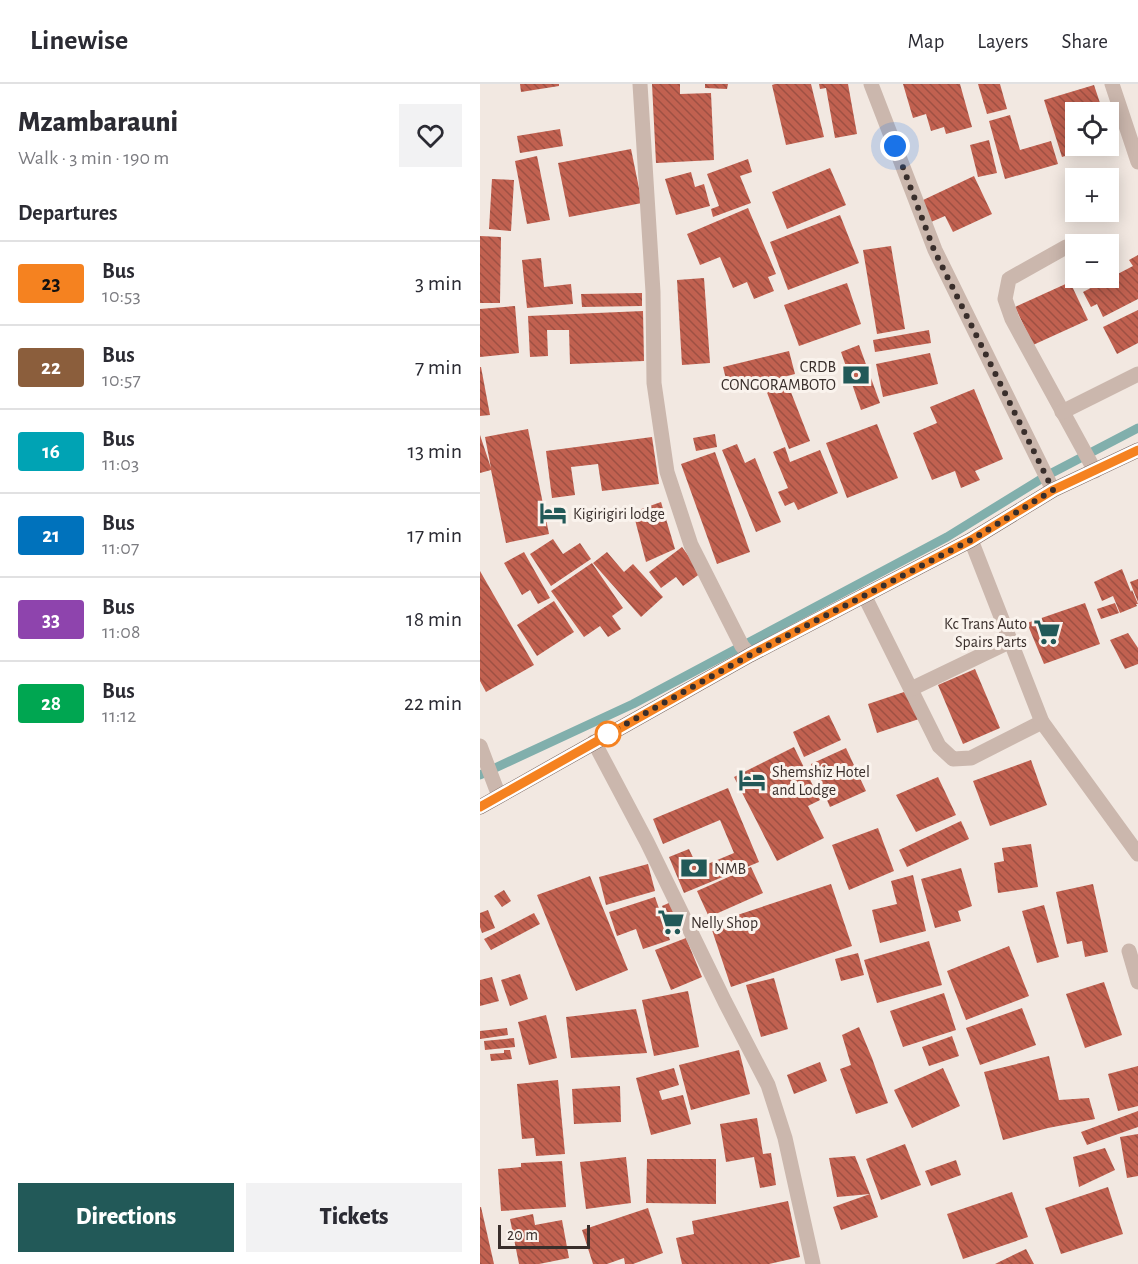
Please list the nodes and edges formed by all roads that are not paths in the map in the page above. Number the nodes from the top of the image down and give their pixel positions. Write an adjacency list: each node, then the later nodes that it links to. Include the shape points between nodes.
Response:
1 (640, 84): 14 (street, via 653,292 654,383 668,472 691,545)
2 (872, 84): 10 (street, via 934,250)
3 (1112, 84): 4 (street)
4 (1138, 162)
5 (1065, 248): 7 (street, via 1010,279 1005,299)
6 (1138, 374): 7 (street)
7 (1062, 412): 9 (street)
8 (1138, 450): 9 (main road)
9 (1095, 471): 10 (main road)
10 (1053, 490): 11 (main road)
11 (971, 540): 12 (main road); 13 (street)
12 (864, 595): 14 (main road); 15 (street)
13 (1011, 641): 15 (street); 16 (street)
14 (750, 655): 17 (main road)
15 (911, 689): 16 (street, via 939,746 953,759 971,758)
16 (1042, 722): 21 (street)
17 (594, 742): 19 (main road); 24 (street, via 768,1086 785,1138)
18 (480, 746): 19 (street)
19 (500, 796): 20 (main road)
20 (480, 807)
21 (1138, 854)
22 (1129, 951): 23 (street)
23 (1138, 982)
24 (813, 1264)

